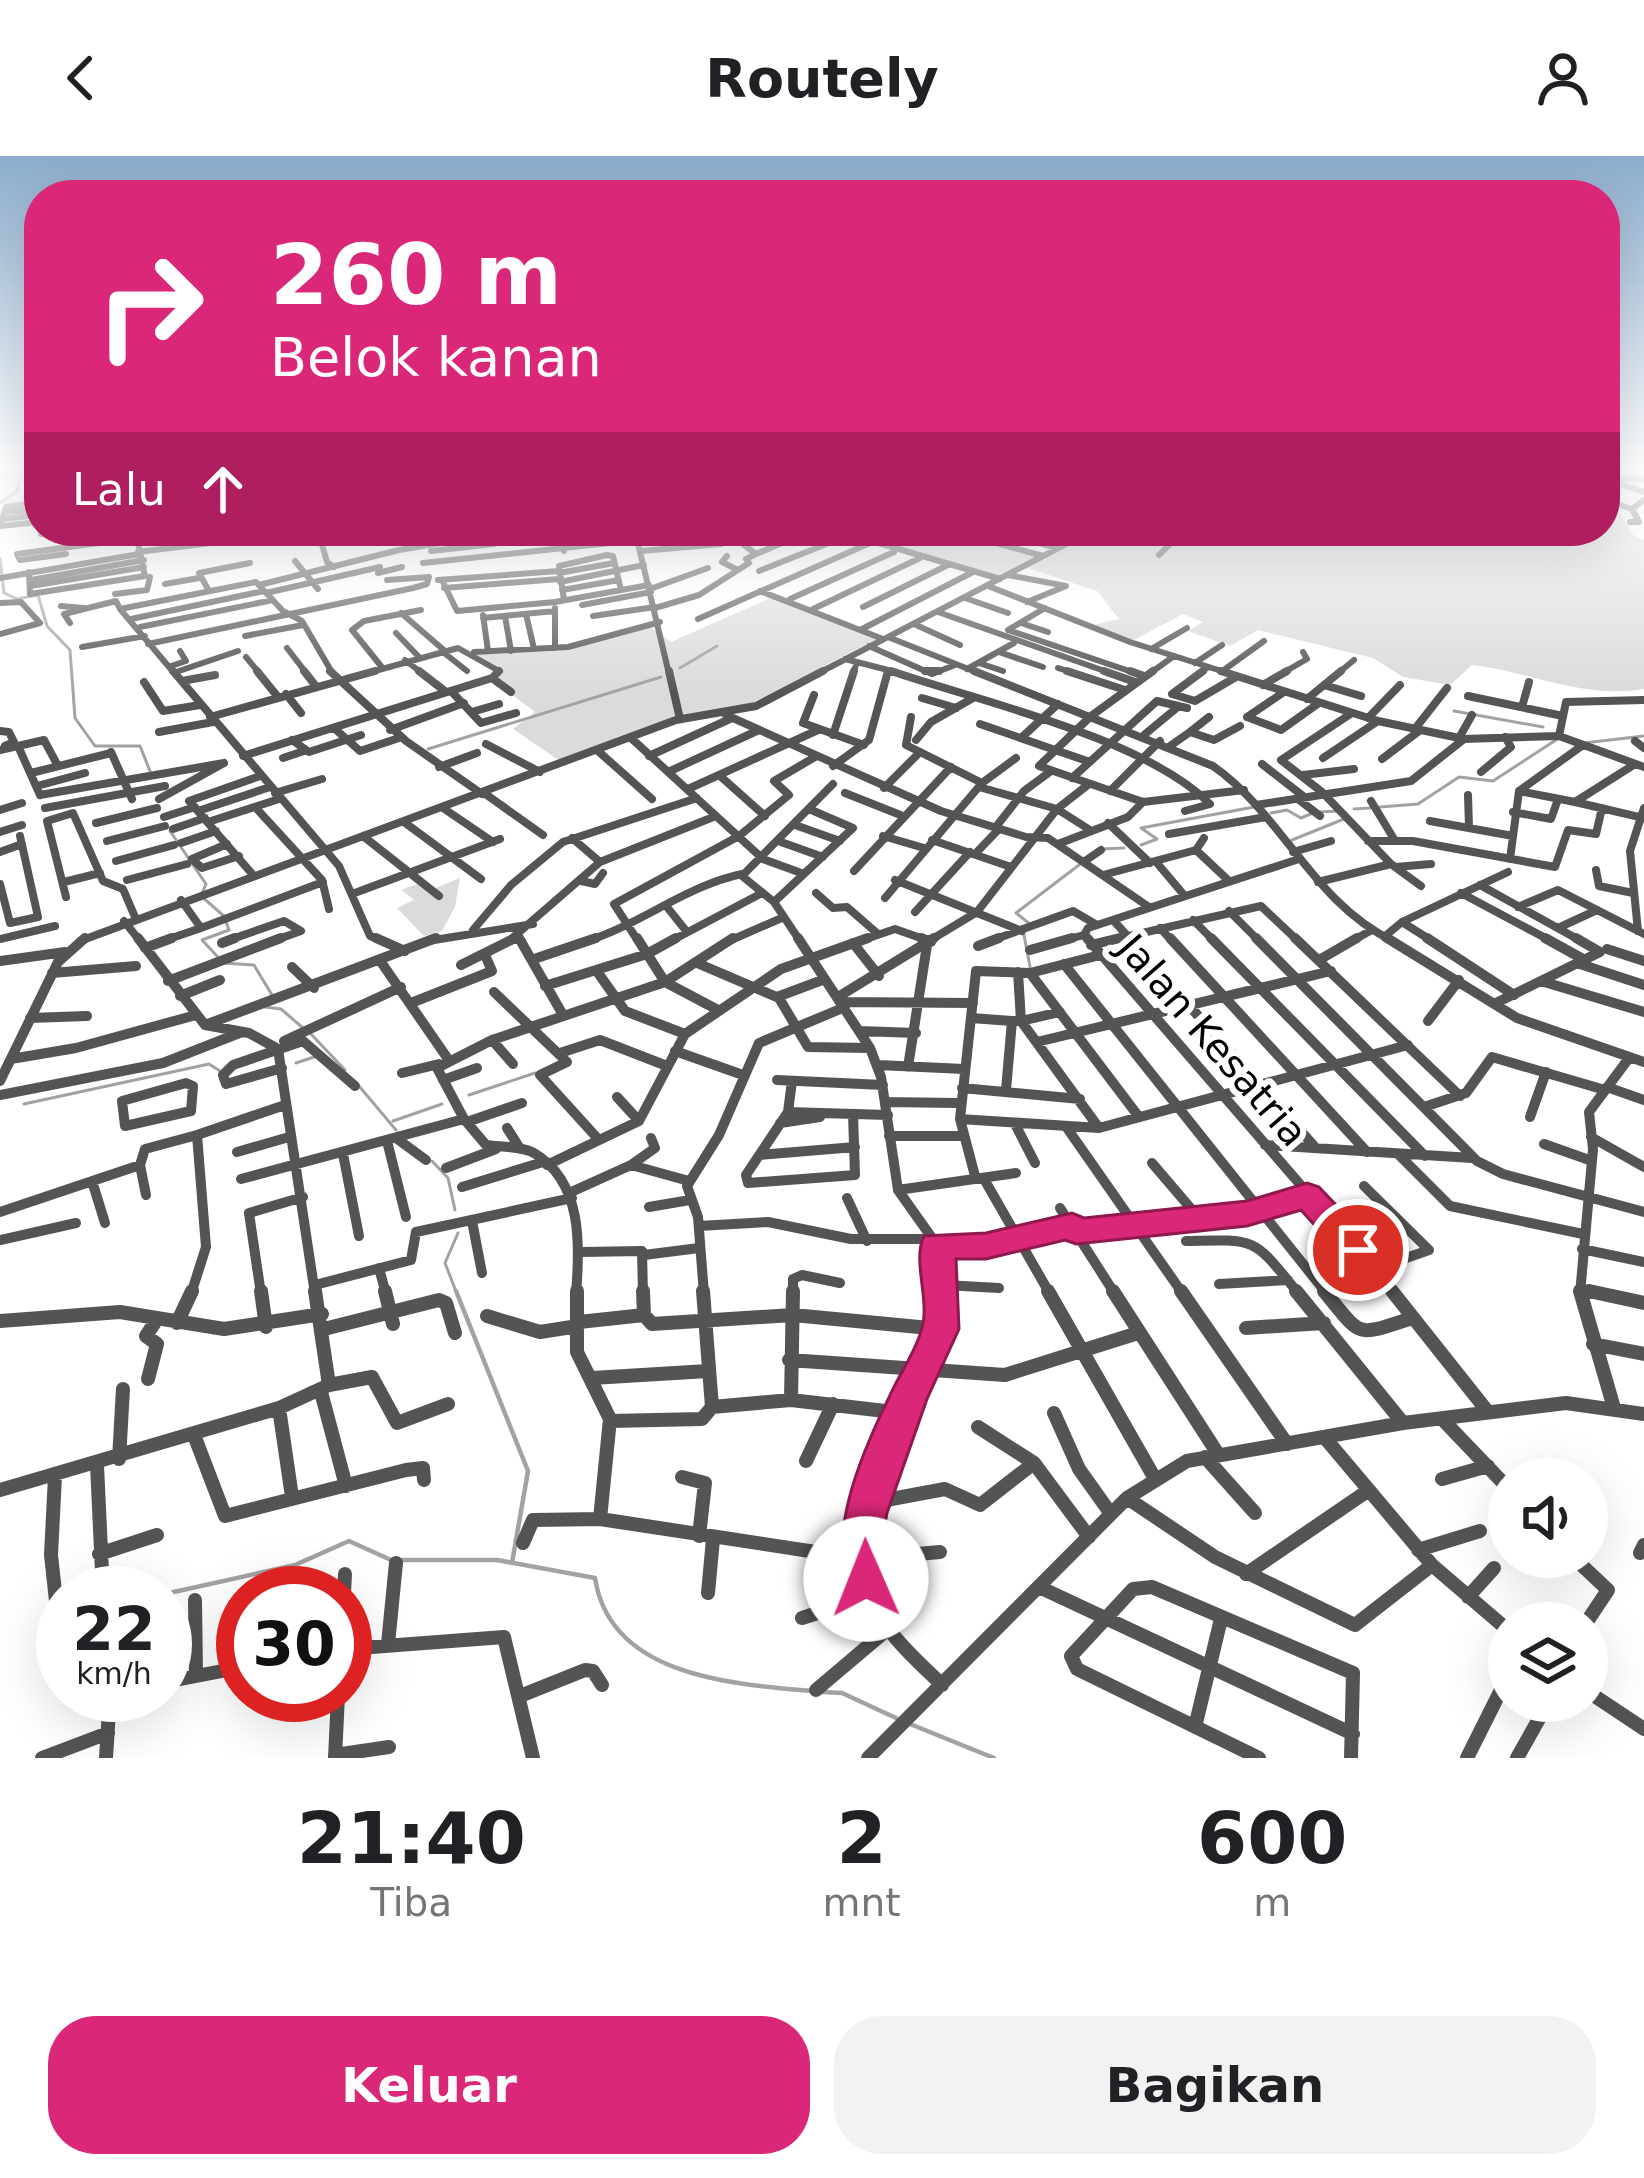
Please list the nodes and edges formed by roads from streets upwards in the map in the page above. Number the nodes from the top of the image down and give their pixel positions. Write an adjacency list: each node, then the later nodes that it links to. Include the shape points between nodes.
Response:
1 (88, 546): 49 (street)
2 (112, 546): 46 (street)
3 (125, 546): 37 (street)
4 (148, 546): 37 (street)
5 (158, 546): 37 (street)
6 (172, 546): 37 (street)
7 (244, 546): 31 (street)
8 (322, 546): 57 (street)
9 (402, 546): 44 (street)
10 (476, 546): 34 (street)
11 (495, 546): 45 (street)
12 (563, 546): 35 (street)
13 (608, 546): 48 (street)
14 (632, 546): 48 (street)
15 (639, 546): 55 (street)
16 (661, 546): 32 (street)
17 (674, 546): 32 (street)
18 (703, 546): 32 (street)
19 (745, 546): 40 (street)
20 (776, 546): 40 (street)
21 (822, 546): 63 (street)
22 (864, 546): 81 (street)
23 (880, 546): 36 (street)
24 (1007, 546): 42 (street)
25 (1050, 546): 30 (street)
26 (1061, 546): 30 (street)
27 (1169, 546): 43 (street)
28 (68, 547): 28 (street, via 17,554 20,560); 49 (street); 74 (street, via 20,567)
29 (368, 547): 44 (street)
30 (1057, 548): 42 (street)
31 (245, 549)
32 (675, 549)
33 (599, 550): 48 (street)
34 (430, 551)
35 (564, 551): 38 (street); 48 (street)
36 (895, 551): 47 (street); 92 (street)
37 (140, 552): 46 (street); 74 (street); 75 (street, via 145,576)
38 (551, 553): 39 (street); 66 (street)
39 (530, 554): 45 (street); 60 (street)
40 (757, 554): 54 (street)
41 (727, 556): 62 (street, via 722,562)
42 (1043, 556): 71 (street)
43 (1159, 556)
44 (371, 557): 51 (street)
45 (499, 557): 53 (street)
46 (112, 558): 49 (street)
47 (920, 558): 56 (street); 106 (street)
48 (614, 560): 55 (street); 66 (street); 66 (street, via 560,565); 86 (street)
49 (90, 561)
50 (295, 562): 65 (street)
51 (354, 562): 57 (street); 68 (street)
52 (250, 563): 70 (street)
53 (423, 563)
54 (748, 563): 62 (street); 63 (street)
55 (644, 565): 85 (street)
56 (948, 565): 64 (street); 104 (street)
57 (334, 567): 65 (street)
58 (380, 567): 68 (street)
59 (402, 567): 68 (street)
60 (531, 568)
61 (708, 568): 85 (street)
62 (738, 569): 103 (street, via 699,595)
63 (759, 571): 81 (street)
64 (973, 572): 71 (street); 123 (street)
65 (304, 575): 79 (street); 83 (street)
66 (559, 576): 72 (street); 73 (street); 97 (street)
67 (150, 577): 94 (street, via 147,590)
68 (363, 577): 79 (street)
69 (0, 578): 74 (street)
70 (199, 578): 78 (street); 87 (street)
71 (1004, 578): 82 (street); 95 (street, via 1066,586)
72 (486, 581): 76 (street); 77 (street); 80 (street); 102 (street)
73 (531, 581): 77 (street); 96 (street)
74 (27, 582): 75 (street); 93 (street)
75 (112, 582): 94 (street)
76 (437, 582): 80 (street); 84 (street); 91 (street); 91 (street, via 424,574 386,579); 109 (street, via 453,610)
77 (508, 583): 100 (street)
78 (165, 584)
79 (315, 586): 83 (street)
80 (466, 586): 109 (street)
81 (772, 586): 88 (street)
82 (988, 586): 90 (street); 95 (street)
83 (261, 588): 87 (street); 111 (street); 115 (street); 129 (street)
84 (413, 588): 89 (street); 91 (street)
85 (650, 589): 86 (street); 98 (street); 103 (street)
86 (621, 590): 97 (street)
87 (208, 591): 94 (street)
88 (760, 591): 92 (street); 116 (street)
89 (422, 596)
90 (965, 598): 108 (street); 110 (street)
91 (398, 599): 107 (street); 111 (street); 145 (street); 163 (street, via 352,630)
92 (790, 599): 106 (street)
93 (0, 601): 125 (street, via 21,602 40,623)
94 (117, 601): 101 (street); 115 (street)
95 (1028, 602): 105 (street)
96 (540, 604): 97 (street); 100 (street)
97 (558, 605): 112 (street); 141 (street)
98 (582, 605)
99 (61, 606): 101 (street)
100 (518, 606): 102 (street)
101 (84, 608): 118 (street, via 64,614)
102 (496, 608): 109 (street)
103 (655, 608): 117 (street); 132 (street, via 596,615)
104 (863, 608)
105 (1045, 608): 119 (street); 143 (street)
106 (813, 609): 123 (street)
107 (421, 610)
108 (938, 612): 120 (street); 131 (street)
109 (480, 613): 113 (street); 146 (street)
110 (1008, 613)
111 (290, 614): 121 (street); 129 (street)
112 (526, 614): 113 (street); 142 (street)
113 (505, 616): 147 (street)
114 (0, 619): 125 (street)
115 (131, 619): 129 (street)
116 (698, 620)
117 (660, 622): 132 (street); 221 (street)
118 (70, 623)
119 (1021, 623): 124 (street); 126 (street)
120 (914, 624): 133 (street); 136 (street)
121 (303, 625): 130 (street); 148 (street)
122 (1187, 628): 143 (street)
123 (862, 629): 133 (street)
124 (1008, 630): 131 (street); 177 (street)
125 (10, 632): 128 (street)
126 (1048, 632)
127 (396, 633): 153 (street)
128 (0, 634)
129 (144, 636): 139 (street); 172 (street)
130 (244, 636)
131 (998, 636): 135 (street)
132 (611, 637): 141 (street)
133 (886, 638): 138 (street); 162 (street)
134 (1264, 641): 171 (street)
135 (1015, 643): 150 (street); 177 (street)
136 (960, 645)
137 (1222, 645): 161 (street)
138 (869, 646): 154 (street); 162 (street, via 932,674)
139 (82, 647)
140 (286, 648): 155 (street)
141 (555, 648): 142 (street)
142 (534, 649): 147 (street)
143 (1155, 650): 152 (street); 158 (street)
144 (180, 651): 172 (street, via 185,662)
145 (443, 651): 149 (street); 153 (street); 169 (street)
146 (488, 651): 147 (street); 149 (street)
147 (511, 651)
148 (318, 652): 155 (street); 175 (street)
149 (474, 652): 176 (street, via 500,673)
150 (999, 652): 160 (street); 164 (street)
151 (1303, 652): 185 (street, via 1307,659)
152 (1174, 656): 161 (street); 177 (street)
153 (419, 657): 156 (street)
154 (845, 659): 159 (street); 216 (street)
155 (296, 660): 184 (street)
156 (405, 660): 163 (street); 188 (street)
157 (1354, 660): 181 (street)
158 (1144, 661)
159 (857, 662): 167 (street); 237 (street)
160 (979, 663): 168 (street); 170 (street)
161 (1195, 663): 166 (street)
162 (955, 665): 168 (street)
163 (381, 666): 175 (street)
164 (1043, 667)
165 (1058, 668): 187 (street)
166 (1208, 668): 171 (street); 174 (street, via 1172,694 1195,701)
167 (888, 670): 197 (street); 255 (street)
168 (966, 670): 189 (street)
169 (466, 671)
170 (1003, 671)
171 (1221, 672): 174 (street)
172 (176, 673): 173 (street); 193 (street, via 242,654); 205 (street)
173 (215, 675)
174 (1236, 677): 185 (street)
175 (341, 678): 184 (street); 212 (street)
176 (492, 678): 188 (street); 190 (street)
177 (1140, 679): 187 (street)
178 (1035, 681): 189 (street)
179 (143, 682): 205 (street, via 163,711)
180 (1529, 682): 206 (street)
181 (1324, 685): 194 (street); 198 (street)
182 (1400, 685): 220 (street)
183 (1498, 685): 199 (street)
184 (315, 686): 193 (street)
185 (1263, 686): 191 (street)
186 (1447, 688): 230 (street)
187 (1125, 690): 213 (street)
188 (448, 691): 201 (street); 212 (street)
189 (1021, 691): 204 (street)
190 (511, 692)
191 (1284, 692): 198 (street); 202 (street, via 1248,718 1281,730)
192 (814, 695): 229 (street, via 802,722)
193 (282, 696): 208 (street); 219 (street)
194 (1361, 696)
195 (1468, 696): 199 (street)
196 (922, 698): 207 (street)
197 (974, 698): 207 (street); 222 (street)
198 (1307, 699): 202 (street)
199 (1492, 701): 206 (street)
200 (1643, 701): 215 (street, via 1566,702)
201 (464, 703): 209 (street); 227 (street)
202 (1319, 703): 211 (street)
203 (499, 704): 209 (street)
204 (1058, 704): 213 (street); 222 (street)
205 (200, 705): 219 (street)
206 (1522, 707): 215 (street)
207 (956, 708): 248 (street)
208 (301, 712)
209 (472, 712): 210 (street, via 481,723)
210 (516, 713)
211 (1353, 713): 220 (street); 289 (street, via 1281,759)
212 (375, 716): 225 (street); 227 (street)
213 (1091, 716): 226 (street); 233 (street)
214 (1472, 716): 244 (street)
215 (1564, 716): 239 (street)
216 (729, 717): 221 (street); 228 (street); 265 (street)
217 (911, 717): 248 (street)
218 (1209, 717): 234 (street)
219 (211, 719): 232 (street); 264 (street)
220 (1373, 719): 230 (street); 269 (street)
221 (676, 720): 235 (street); 242 (street)
222 (1038, 721): 233 (street); 243 (street)
223 (980, 724): 243 (street)
224 (1240, 726): 234 (street, via 1214,740)
225 (334, 728): 245 (street); 246 (street)
226 (1125, 728): 238 (street); 238 (street, via 1157,701 1183,707); 253 (street)
227 (390, 730): 241 (street)
228 (760, 730): 251 (street); 284 (street)
229 (818, 730): 237 (street); 251 (street)
230 (1417, 730): 244 (street); 270 (street)
231 (0, 731): 258 (street, via 14,742)
232 (159, 731)
233 (1074, 732): 253 (street); 256 (street)
234 (1190, 732): 249 (street)
235 (689, 734)
236 (361, 735): 246 (street)
237 (833, 735): 255 (street)
238 (1144, 735): 249 (street)
239 (1559, 736): 240 (street); 252 (street)
240 (1505, 737): 244 (street); 285 (street, via 1511,747)
241 (399, 738): 246 (street, via 363,751); 278 (street)
242 (631, 738): 260 (street); 265 (street)
243 (1021, 738): 256 (street)
244 (1461, 738): 294 (street)
245 (292, 740): 259 (street); 264 (street)
246 (345, 740): 259 (street)
247 (1635, 741): 257 (street)
248 (912, 743): 261 (street); 262 (street)
249 (1165, 743): 271 (street); 303 (street)
250 (486, 744): 283 (street)
251 (788, 744): 266 (street); 288 (street)
252 (1578, 744): 277 (street); 305 (street)
253 (1109, 745): 271 (street); 273 (street)
254 (18, 746): 258 (street); 275 (street, via 46,741); 286 (street)
255 (864, 746): 276 (street)
256 (1056, 748): 273 (street); 281 (street, via 1039,764)
257 (1644, 748)
258 (0, 749)
259 (304, 751): 267 (street)
260 (598, 751): 283 (street); 319 (street)
261 (893, 752)
262 (920, 752): 279 (street); 299 (street)
263 (477, 753): 278 (street)
264 (243, 756): 290 (street)
265 (649, 756): 284 (street)
266 (815, 757): 276 (street); 315 (street, via 773,782)
267 (283, 758)
268 (1016, 758): 296 (street)
269 (1323, 758)
270 (1382, 758)
271 (1142, 759): 304 (street); 311 (street)
272 (81, 760): 275 (street); 287 (street); 291 (street, via 110,750)
273 (1090, 762): 293 (street)
274 (1262, 764): 316 (street)
275 (58, 766): 286 (street)
276 (833, 766): 299 (street)
277 (1640, 766): 324 (street)
278 (440, 767): 309 (street)
279 (951, 767): 296 (street); 320 (street)
280 (1354, 769): 289 (street)
281 (1051, 771): 293 (street); 317 (street)
282 (154, 772): 291 (street); 307 (street); 307 (street, via 224,763)
283 (540, 772): 309 (street)
284 (668, 772): 300 (street)
285 (1481, 772)
286 (32, 773): 302 (street)
287 (85, 773): 297 (street); 302 (street)
288 (719, 775): 300 (street); 339 (street)
289 (1303, 775): 306 (street)
290 (260, 776): 308 (street); 336 (street, via 189,801)
291 (123, 778): 297 (street); 313 (street)
292 (322, 778): 308 (street)
293 (1072, 778): 295 (street)
294 (1414, 780): 301 (street); 306 (street)
295 (1089, 784): 304 (street); 330 (street)
296 (981, 785): 317 (street); 337 (street)
297 (89, 786): 302 (street); 318 (street)
298 (812, 786): 325 (street, via 830,786)
299 (884, 788): 320 (street)
300 (688, 789): 314 (street)
301 (1428, 789)
302 (38, 790): 318 (street, via 45,811)
303 (1244, 790): 311 (street); 333 (street)
304 (1110, 791): 322 (street)
305 (1519, 791): 323 (street); 334 (street)
306 (1322, 792): 316 (street); 365 (street)
307 (161, 793): 313 (street); 345 (street)
308 (275, 793): 327 (street); 336 (street); 371 (street)
309 (483, 793): 328 (street); 354 (street)
310 (844, 793): 340 (street)
311 (1202, 794): 322 (street); 332 (street, via 1208,807)
312 (1468, 795): 348 (street)
313 (130, 796): 318 (street)
314 (697, 797): 338 (street); 359 (street)
315 (788, 797): 325 (street); 339 (street)
316 (1300, 797): 333 (street); 341 (street)
317 (1018, 798): 330 (street); 349 (street)
318 (94, 800)
319 (652, 800)
320 (918, 801): 337 (street); 340 (street)
321 (22, 802): 331 (street)
322 (1144, 802): 344 (street)
323 (1557, 802): 324 (street); 334 (street, via 1551,819)
324 (1575, 802): 329 (street)
325 (814, 804): 347 (street); 364 (street, via 853,828)
326 (1375, 806): 362 (street)
327 (255, 807): 336 (street); 380 (street)
328 (443, 808): 343 (street); 381 (street, via 496,841)
329 (1602, 808): 335 (street); 382 (street, via 1596,833 1568,830 1558,866)
330 (1057, 809): 350 (street); 360 (street)
331 (0, 810)
332 (1185, 811)
333 (1262, 811): 353 (street); 377 (street)
334 (1513, 812): 358 (street)
335 (1642, 814): 374 (street)
336 (202, 815): 352 (street); 363 (street)
337 (955, 815): 349 (street); 369 (street)
338 (716, 816): 356 (street); 391 (street)
339 (765, 816): 356 (street)
340 (903, 816): 357 (street)
341 (1320, 817)
342 (1430, 821): 348 (street)
343 (404, 822): 355 (street); 381 (street)
344 (1108, 823): 350 (street); 386 (street)
345 (96, 824)
346 (22, 825): 351 (street)
347 (795, 825): 364 (street); 366 (street)
348 (1469, 827): 358 (street)
349 (997, 828): 360 (street); 376 (street)
350 (1090, 830): 370 (street)
351 (0, 832)
352 (216, 832): 368 (street); 383 (street)
353 (1169, 834)
354 (543, 835)
355 (363, 836): 371 (street); 396 (street)
356 (739, 836): 385 (street); 441 (street, via 615,902)
357 (883, 836): 369 (street); 393 (street)
358 (1514, 836): 382 (street)
359 (572, 838): 391 (street); 446 (street, via 511,885)
360 (1036, 838): 370 (street); 390 (street)
361 (1204, 838): 373 (street)
362 (1394, 839): 365 (street); 382 (street)
363 (107, 841)
364 (840, 841): 379 (street)
365 (1368, 841): 389 (street)
366 (781, 842): 379 (street); 385 (street)
367 (1331, 842): 377 (street)
368 (227, 844): 378 (street); 378 (street, via 192,859 202,868)
369 (928, 844): 376 (street); 403 (street)
370 (1058, 844): 384 (street)
371 (323, 850): 380 (street); 416 (street)
372 (1101, 850): 384 (street)
373 (1196, 850): 386 (street); 404 (street)
374 (1638, 850): 413 (street)
375 (0, 852): 433 (street, via 21,840 38,917 11,923)
376 (973, 853): 390 (street); 419 (street)
377 (1296, 855): 404 (street); 406 (street)
378 (239, 856): 399 (street)
379 (823, 857): 398 (street)
380 (299, 859): 399 (street); 407 (street)
381 (452, 859): 396 (street); 401 (street)
382 (1510, 859)
383 (116, 861)
384 (1085, 861): 400 (street)
385 (769, 862): 397 (street); 398 (street); 408 (street)
386 (1153, 863): 400 (street); 417 (street)
387 (187, 864): 402 (street)
388 (1431, 864): 389 (street)
389 (1392, 866): 406 (street); 411 (street)
390 (1011, 867): 431 (street)
391 (602, 868): 439 (street)
392 (1595, 870): 413 (street, via 1599,886)
393 (854, 871)
394 (1508, 872): 410 (street)
395 (100, 873): 405 (street); 405 (street, via 77,814 50,818); 435 (street, via 123,889)
396 (409, 874): 416 (street); 418 (street)
397 (742, 874): 414 (street); 425 (street)
398 (804, 874): 408 (street)
399 (253, 875): 423 (street)
400 (1103, 875): 426 (street)
401 (481, 879)
402 (127, 880)
403 (896, 880): 419 (street); 421 (street)
404 (1229, 880): 417 (street)
405 (64, 882): 420 (street)
406 (1318, 882): 448 (street)
407 (323, 883): 428 (street); 442 (street)
408 (795, 883): 424 (street)
409 (0, 884): 422 (street)
410 (1480, 885): 415 (street); 427 (street)
411 (1421, 886)
412 (815, 892): 451 (street)
413 (1633, 892): 450 (street)
414 (762, 893): 424 (street); 432 (street)
415 (1461, 893): 438 (street); 474 (street)
416 (352, 894): 465 (street, via 370,936)
417 (1184, 895): 426 (street)
418 (439, 896)
419 (935, 896): 431 (street); 445 (street)
420 (66, 897)
421 (885, 898)
422 (2, 900): 433 (street)
423 (181, 900): 435 (street); 442 (street)
424 (774, 902): 434 (street)
425 (667, 907): 441 (street); 449 (street)
426 (1149, 907): 436 (street)
427 (1518, 907): 429 (street, via 1555,889); 444 (street)
428 (329, 909)
429 (1597, 910): 444 (street); 450 (street)
430 (1229, 911): 437 (street); 472 (street, via 1265,908); 489 (street)
431 (977, 912): 447 (street); 460 (street)
432 (718, 914): 449 (street); 455 (street)
433 (3, 916)
434 (784, 917): 455 (street); 469 (street)
435 (130, 919): 462 (street); 466 (street)
436 (1112, 920): 452 (street); 456 (street)
437 (1193, 920): 443 (street); 499 (street)
438 (1402, 922): 454 (street); 501 (street)
439 (533, 924): 446 (street); 453 (street)
440 (56, 926): 457 (street)
441 (631, 927): 467 (street); 470 (street)
442 (200, 928): 462 (street)
443 (1160, 928): 452 (street); 503 (street)
444 (1558, 928): 464 (street)
445 (899, 929): 451 (street); 460 (street)
446 (473, 930): 465 (street)
447 (1022, 931): 456 (street, via 1073,911); 461 (street)
448 (1370, 931): 454 (street); 472 (street)
449 (687, 932): 467 (street)
450 (1641, 932)
451 (878, 934): 459 (street)
452 (1126, 936): 456 (street); 511 (street)
453 (518, 937): 468 (street); 470 (street)
454 (1384, 937): 490 (street)
455 (734, 938): 477 (street)
456 (1092, 938): 463 (street); 478 (street); 515 (street, Jalan Kesatria)
457 (0, 939)
458 (1625, 940): 464 (street)
459 (853, 943): 469 (street); 486 (street)
460 (929, 944): 486 (street); 506 (street)
461 (978, 946)
462 (146, 948): 491 (street)
463 (1030, 950)
464 (1604, 950): 474 (street); 475 (street)
465 (405, 951): 476 (street)
466 (64, 952): 473 (street); 485 (street)
467 (647, 953): 482 (street); 493 (street)
468 (484, 955): 479 (street); 508 (street, via 492,971)
469 (808, 957): 488 (street); 496 (street)
470 (537, 958): 495 (street)
471 (224, 960): 471 (street, via 219,940 284,921 300,930); 491 (street)
472 (1319, 960): 483 (street)
473 (0, 961)
474 (1580, 961): 492 (street); 494 (street)
475 (1644, 961)
476 (381, 962): 497 (street); 498 (street)
477 (697, 963): 493 (street); 496 (street)
478 (1064, 964): 484 (street); 523 (street)
479 (461, 965)
480 (136, 966): 485 (street)
481 (292, 967): 497 (street)
482 (596, 970): 495 (street); 504 (street)
483 (1330, 971): 489 (street); 534 (street)
484 (1024, 972): 509 (street, via 978,968); 513 (street); 521 (street)
485 (52, 973): 519 (street)
486 (878, 976): 507 (street)
487 (220, 980): 502 (street)
488 (825, 980): 505 (street); 507 (street)
489 (1296, 980): 499 (street); 539 (street)
490 (1459, 980): 510 (street); 522 (street)
491 (168, 981): 502 (street)
492 (1541, 981): 501 (street); 514 (street)
493 (665, 982): 504 (street); 512 (street)
494 (1644, 985)
495 (544, 986): 517 (street)
496 (753, 986): 505 (street); 512 (street)
497 (314, 988): 524 (street)
498 (401, 988): 508 (street); 535 (street)
499 (1261, 988): 503 (street); 546 (street)
500 (494, 992): 525 (street)
501 (1514, 995): 510 (street)
502 (180, 996): 516 (street)
503 (1222, 996): 511 (street); 555 (street)
504 (615, 997): 517 (street); 531 (street, via 625,1012)
505 (777, 997): 526 (street)
506 (922, 1000): 507 (street); 509 (street); 530 (street)
507 (842, 1002): 526 (street); 527 (street)
508 (411, 1003): 542 (street)
509 (973, 1003): 520 (street)
510 (1494, 1004): 540 (street, via 1547,1032)
511 (1186, 1005): 515 (street); 560 (street)
512 (718, 1010): 531 (street)
513 (1060, 1012): 521 (street); 529 (street)
514 (1644, 1012)
515 (1150, 1014): 523 (street); 567 (street, Jalan Kesatria)
516 (196, 1015): 524 (street); 541 (street)
517 (563, 1015): 525 (street)
518 (87, 1016): 519 (street)
519 (30, 1018): 541 (street)
520 (971, 1018): 521 (street); 551 (street)
521 (1017, 1021): 533 (street); 565 (street)
522 (1428, 1021)
523 (1111, 1024): 529 (street); 575 (street)
524 (205, 1025): 528 (street)
525 (532, 1025): 532 (street); 538 (street)
526 (800, 1026): 536 (street, via 811,1047); 554 (street, via 759,1043)
527 (860, 1031): 530 (street); 536 (street)
528 (242, 1032): 535 (street); 566 (street, via 163,1064)
529 (1075, 1032): 533 (street); 580 (street)
530 (916, 1033): 548 (street)
531 (685, 1034): 537 (street)
532 (492, 1040): 542 (street); 544 (street)
533 (1037, 1042): 570 (street)
534 (1408, 1045): 539 (street); 568 (street)
535 (276, 1048): 549 (street); 549 (street, via 225,1082); 562 (street, via 303,1041)
536 (870, 1048): 545 (street)
537 (675, 1051): 547 (street); 554 (street)
538 (560, 1053): 547 (street, via 600,1040); 597 (street, via 567,1064 540,1076)
539 (1371, 1054): 546 (street); 576 (street)
540 (1629, 1058): 543 (street); 564 (street)
541 (11, 1059): 558 (street)
542 (443, 1061): 553 (street); 556 (street)
543 (1644, 1063)
544 (513, 1064)
545 (878, 1065): 548 (street); 561 (street)
546 (1334, 1065): 555 (street); 611 (street)
547 (667, 1066): 585 (street)
548 (908, 1067): 551 (street)
549 (282, 1068): 574 (street)
550 (477, 1068): 556 (street)
551 (964, 1069): 563 (street)
552 (1546, 1072): 564 (street); 568 (street, via 1492,1057); 581 (street)
553 (403, 1073)
554 (743, 1075): 628 (street, via 719,1135)
555 (1294, 1075): 560 (street); 607 (street)
556 (443, 1080): 584 (street)
557 (777, 1080): 559 (street)
558 (0, 1081)
559 (792, 1081): 561 (street); 579 (street)
560 (1258, 1084): 567 (street); 603 (street)
561 (883, 1085): 577 (street)
562 (355, 1086)
563 (962, 1088): 565 (street); 582 (street)
564 (1606, 1089): 571 (street); 594 (street, via 1589,1112)
565 (1006, 1090): 570 (street)
566 (0, 1095)
567 (1219, 1095): 575 (street); 599 (street, Jalan Kesatria)
568 (1460, 1096): 576 (street)
569 (617, 1097): 585 (street)
570 (1080, 1099): 589 (street)
571 (1644, 1100)
572 (522, 1103): 584 (street)
573 (957, 1103): 577 (street)
574 (284, 1105): 590 (street); 593 (street)
575 (1179, 1106): 580 (street); 641 (street)
576 (1424, 1107): 612 (street)
577 (887, 1108): 578 (street); 591 (street)
578 (853, 1114): 579 (street); 602 (street)
579 (784, 1118): 610 (street)
580 (1139, 1118): 589 (street)
581 (1530, 1118)
582 (960, 1119): 586 (street); 592 (street)
583 (160, 1120): 583 (street, via 193,1110 191,1084 120,1103 128,1128); 598 (street)
584 (466, 1121): 596 (street); 604 (street)
585 (639, 1121): 597 (street)
586 (1015, 1124): 588 (street); 617 (street)
587 (507, 1128): 601 (street)
588 (1066, 1128): 589 (street); 647 (street)
589 (1099, 1128)
590 (197, 1135): 598 (street); 684 (street, via 206,1247)
591 (889, 1136): 592 (street); 631 (street)
592 (964, 1136): 625 (street)
593 (289, 1137): 606 (street); 621 (street)
594 (1591, 1137): 613 (street); 615 (street)
595 (651, 1138): 620 (street, via 655,1148)
596 (391, 1140): 608 (street); 614 (street); 644 (street)
597 (599, 1141): 616 (street)
598 (161, 1143): 619 (street, via 142,1151)
599 (1264, 1144): 603 (street); 635 (street, Jalan Kesatria)
600 (1544, 1144): 615 (street)
601 (518, 1147): 604 (street); 616 (street)
602 (855, 1147): 610 (street); 610 (street, via 852,1177 750,1184 745,1178)
603 (1315, 1147): 607 (street)
604 (496, 1149): 623 (street)
605 (1644, 1150): 613 (street)
606 (237, 1151)
607 (1367, 1151): 609 (street)
608 (343, 1154): 621 (street); 652 (street)
609 (1398, 1154): 611 (street); 657 (street, via 1450,1206)
610 (760, 1155)
611 (1425, 1156): 612 (street)
612 (1472, 1158): 633 (street)
613 (1630, 1159): 622 (street)
614 (426, 1160)
615 (1592, 1161): 633 (street)
616 (545, 1163): 630 (street); 634 (street)
617 (1034, 1163)
618 (1152, 1163): 645 (street)
619 (140, 1166): 627 (street); 632 (street)
620 (632, 1166): 628 (street); 634 (street)
621 (296, 1167): 626 (street); 636 (street)
622 (1644, 1167)
623 (446, 1168)
624 (1016, 1173): 625 (street)
625 (980, 1177): 631 (street); 655 (street)
626 (241, 1179)
627 (92, 1181): 642 (street); 649 (street)
628 (688, 1181): 638 (street)
629 (1364, 1186): 664 (street, via 1429,1250)
630 (462, 1187)
631 (898, 1190): 658 (street)
632 (146, 1195)
633 (1587, 1195): 643 (street); 657 (street)
634 (571, 1196): 646 (street); 660 (street)
635 (1307, 1196): 641 (street); 664 (street, Jalan Kesatria)
636 (303, 1197): 669 (street); 686 (street, via 249,1214)
637 (847, 1198): 654 (street)
638 (690, 1200): 639 (street); 650 (street)
639 (649, 1207)
640 (1060, 1208): 651 (street)
641 (1257, 1211): 645 (street); 678 (street, via 1360,1333)
642 (0, 1212)
643 (1644, 1213)
644 (406, 1217)
645 (1199, 1218): 647 (street)
646 (472, 1221): 663 (street, via 414,1233 414,1258); 665 (street)
647 (1135, 1222): 651 (street); 717 (street)
648 (76, 1223): 653 (street)
649 (105, 1223)
650 (699, 1226): 654 (street, via 768,1222); 659 (street)
651 (1074, 1229): 655 (street); 690 (street)
652 (359, 1236)
653 (0, 1240)
654 (867, 1240): 658 (street)
655 (1017, 1240): 658 (street); 692 (street)
656 (1186, 1241): 666 (street, via 1252,1240)
657 (1582, 1241): 662 (street); 672 (street)
658 (935, 1242): 670 (street)
659 (700, 1248): 661 (street); 680 (street)
660 (581, 1252): 661 (street); 685 (street)
661 (644, 1255): 674 (street)
662 (1644, 1262)
663 (379, 1268): 669 (street); 677 (street)
664 (1375, 1269): 678 (street, Jalan Kesatria)
665 (482, 1273)
666 (1288, 1280): 668 (street); 683 (street)
667 (840, 1283): 676 (street, via 796,1276)
668 (1219, 1284)
669 (315, 1285): 682 (street)
670 (944, 1285): 671 (street); 688 (street)
671 (999, 1288)
672 (1579, 1289): 673 (street); 691 (street)
673 (1644, 1303)
674 (644, 1315): 680 (street, via 652,1324); 685 (street)
675 (487, 1316): 685 (street, via 540,1332)
676 (794, 1316): 680 (street); 688 (street); 694 (street)
677 (391, 1318): 682 (street); 689 (street, via 442,1300)
678 (1412, 1318): 708 (street, Jalan Kesatria)
679 (157, 1319): 681 (street, via 111,1312); 684 (street); 697 (street, via 146,1336 157,1344)
680 (708, 1319): 696 (street)
681 (0, 1321)
682 (323, 1322): 686 (street); 700 (street)
683 (1324, 1323): 687 (street); 713 (street)
684 (177, 1324): 686 (street)
685 (579, 1324): 698 (street, via 579,1359)
686 (266, 1327)
687 (1246, 1328)
688 (940, 1329): 695 (street)
689 (455, 1334)
690 (1138, 1334): 692 (street); 718 (street)
691 (1593, 1344): 693 (street); 706 (street)
692 (1082, 1349): 695 (street, via 1005,1375); 726 (street)
693 (1644, 1354)
694 (789, 1360): 695 (street); 701 (street)
695 (922, 1367): 707 (street)
696 (708, 1371): 698 (street); 704 (street)
697 (148, 1378)
698 (592, 1378): 712 (street)
699 (123, 1389): 719 (street)
700 (325, 1389): 702 (street, via 372,1377 398,1423); 705 (street); 729 (street)
701 (791, 1400): 703 (street); 704 (street)
702 (448, 1404)
703 (833, 1404): 707 (street); 720 (street)
704 (712, 1407): 712 (street, via 703,1419)
705 (279, 1408): 715 (street); 732 (street)
706 (1614, 1408): 708 (street, via 1566,1402); 710 (street)
707 (902, 1412): 734 (street)
708 (1488, 1412): 711 (street)
709 (1054, 1413): 736 (street)
710 (1644, 1414)
711 (1441, 1418): 713 (street); 723 (street)
712 (610, 1421): 737 (street)
713 (1403, 1424): 716 (street)
714 (978, 1427): 721 (street)
715 (194, 1435): 719 (street); 732 (street, via 224,1516)
716 (1325, 1438): 717 (street); 731 (street)
717 (1287, 1444): 718 (street)
718 (1212, 1456): 726 (street); 735 (street)
719 (119, 1459): 722 (street)
720 (806, 1461)
721 (1034, 1463): 734 (street, via 980,1505 945,1489); 740 (street)
722 (98, 1465): 724 (street); 745 (street)
723 (1488, 1466): 727 (street)
724 (55, 1476): 730 (street); 749 (street)
725 (682, 1477): 741 (street, via 705,1483)
726 (1154, 1477): 733 (street)
727 (1442, 1479)
728 (424, 1480): 729 (street, via 423,1468)
729 (346, 1486): 732 (street)
730 (0, 1490)
731 (1369, 1490): 743 (street); 751 (street)
732 (292, 1497)
733 (1127, 1498): 736 (street); 751 (street)
734 (870, 1504): 746 (street)
735 (1255, 1513)
736 (1111, 1514): 740 (street)
737 (601, 1520): 741 (street); 742 (street, via 533,1520)
738 (1480, 1531): 743 (street)
739 (158, 1535): 745 (street)
740 (1089, 1537): 754 (street)
741 (706, 1538): 746 (street); 755 (street)
742 (523, 1544)
743 (1418, 1550): 748 (street)
744 (940, 1552): 746 (street)
745 (99, 1554): 750 (street)
746 (862, 1559): 756 (street)
747 (396, 1563): 765 (street)
748 (1432, 1565): 751 (street, via 1355,1624); 757 (street)
749 (52, 1566)
750 (100, 1566)
751 (1246, 1574)
752 (1488, 1575): 757 (street)
753 (1595, 1578): 759 (street, via 1608,1590)
754 (1039, 1588): 763 (street); 772 (street)
755 (708, 1593)
756 (873, 1595): 761 (street); 764 (street)
757 (1468, 1597): 760 (street)
758 (195, 1600): 769 (street)
759 (1600, 1602)
760 (1488, 1614)
761 (802, 1618)
762 (1221, 1619): 763 (street, via 1142,1585); 767 (street); 783 (street, via 1353,1673)
763 (1104, 1621): 767 (street); 781 (street, via 1071,1656 1073,1665)
764 (888, 1630): 772 (street); 773 (street)
765 (388, 1644): 766 (street); 774 (street, via 500,1635)
766 (372, 1646)
767 (1208, 1670): 781 (street); 783 (street)
768 (216, 1672): 769 (street)
769 (196, 1676): 770 (street)
770 (192, 1677)
771 (602, 1685): 774 (street, via 589,1669)
772 (942, 1685): 789 (street)
773 (816, 1690)
774 (520, 1696): 788 (street)
775 (1608, 1703): 780 (street)
776 (1488, 1716): 792 (street)
777 (109, 1722): 782 (street)
778 (337, 1722): 785 (street)
779 (1537, 1722): 793 (street)
780 (1643, 1723)
781 (1195, 1727): 790 (street)
782 (108, 1733): 786 (street); 787 (street)
783 (1353, 1734): 791 (street)
784 (389, 1747): 785 (street)
785 (335, 1757)
786 (43, 1758)
787 (106, 1758)
788 (533, 1758)
789 (868, 1758)
790 (1259, 1758)
791 (1351, 1758)
792 (1467, 1758)
793 (1516, 1758)

